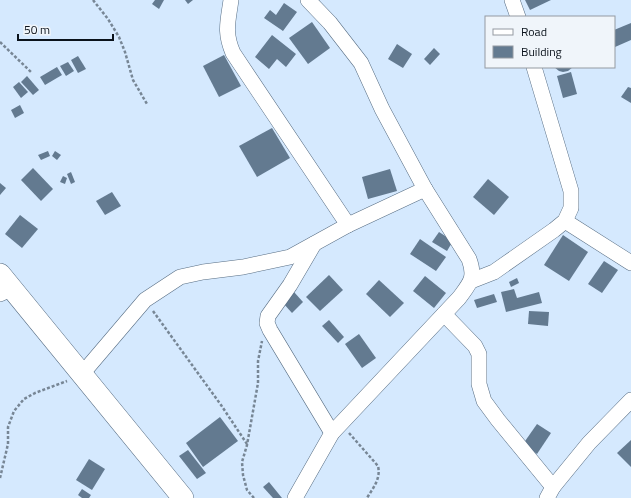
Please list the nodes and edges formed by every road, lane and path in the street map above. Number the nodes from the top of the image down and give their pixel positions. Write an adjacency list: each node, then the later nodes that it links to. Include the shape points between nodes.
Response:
1 (93, 0): 9 (path, via 119,37 133,80)
2 (231, 0): 12 (street, via 227,26 228,40 233,53)
3 (308, 0): 10 (street, via 330,23 361,63 382,110)
4 (512, 0): 5 (street)
5 (518, 16)
6 (0, 42): 8 (path)
7 (534, 68): 11 (street, via 571,191 571,208)
8 (32, 73)
9 (147, 104)
10 (425, 189): 12 (street); 15 (street, via 469,259 473,270)
11 (565, 221): 14 (street); 15 (street, via 494,272)
12 (348, 225): 13 (street)
13 (314, 243): 17 (street, via 290,257 180,277); 19 (street, via 290,285 268,316)
14 (631, 263)
15 (472, 281): 18 (street)
16 (4, 286): 20 (street)
17 (145, 300): 20 (street); 23 (path)
18 (444, 314): 22 (street); 25 (street, via 475,346 479,354 479,384 484,401)
19 (267, 323): 22 (street); 23 (path, via 258,361 258,383)
20 (82, 374): 24 (path, via 35,393 24,399 14,411 8,427 8,444); 26 (street)
21 (631, 400): 25 (street, via 589,443)
22 (337, 428): 28 (street); 29 (path, via 378,466 378,479)
23 (247, 445): 27 (path, via 242,462 243,475 247,490)
24 (0, 478)
25 (550, 492)
26 (183, 498)
27 (254, 498)
28 (295, 498)
29 (367, 498)

